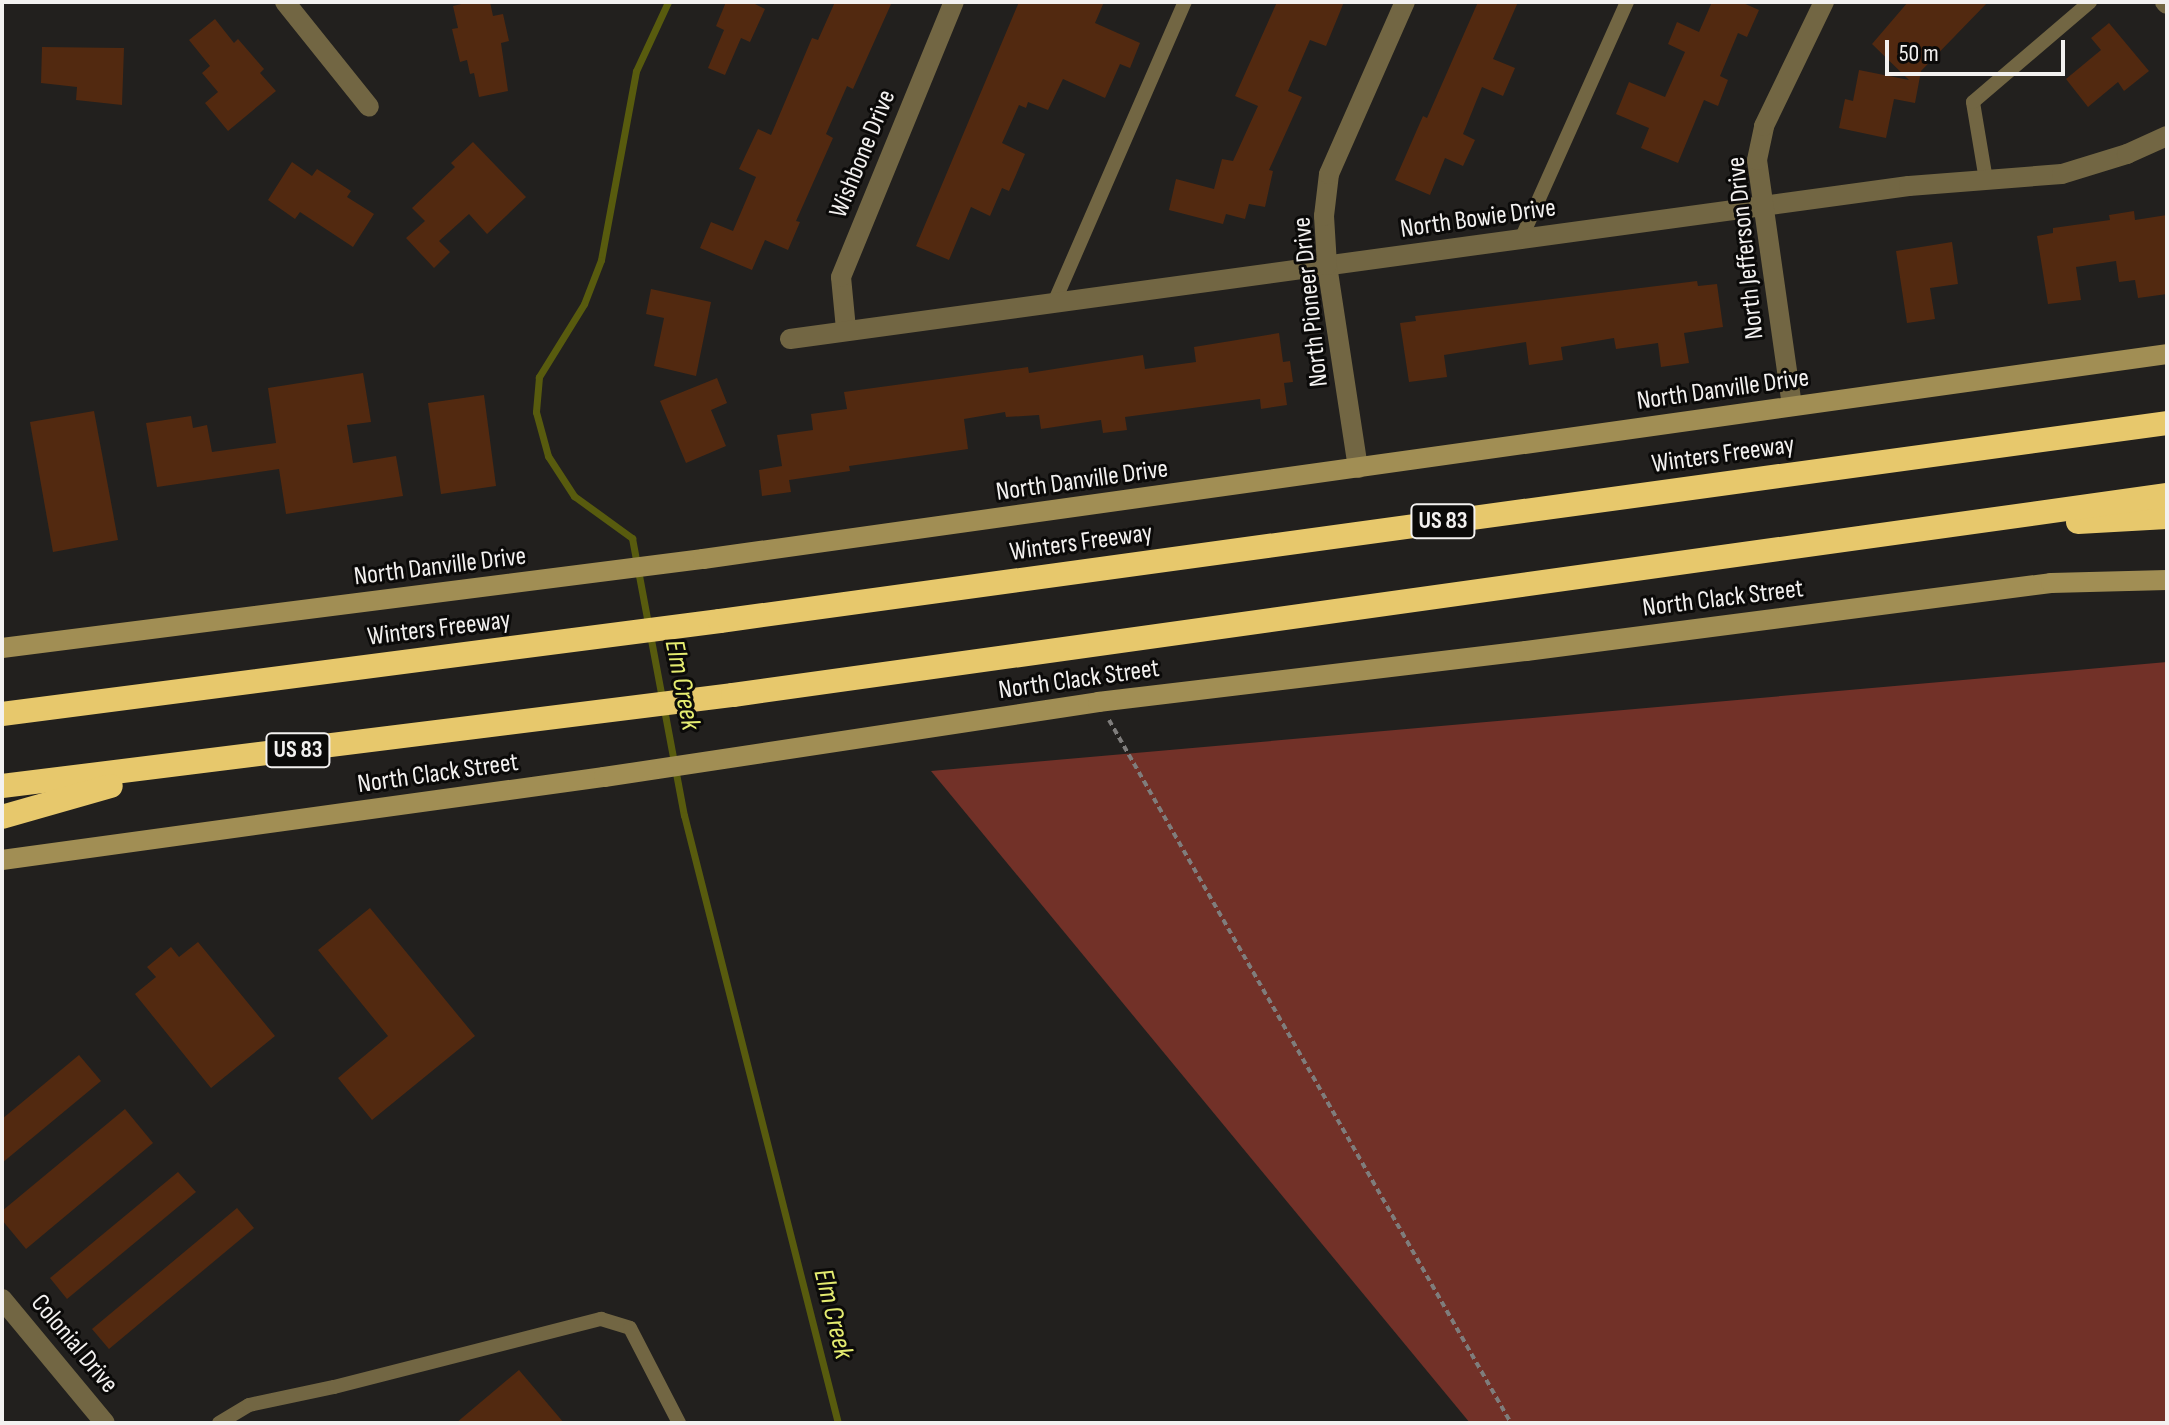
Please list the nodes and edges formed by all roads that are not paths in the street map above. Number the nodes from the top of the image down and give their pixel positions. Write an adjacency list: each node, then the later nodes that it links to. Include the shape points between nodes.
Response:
1 (285, 2): 8 (street)
2 (954, 2): 15 (street, Wishbone Drive, via 841,277)
3 (1185, 2): 14 (lane)
4 (1405, 2): 13 (street, North Pioneer Drive, via 1329,174 1324,216)
5 (1627, 2): 12 (lane)
6 (1824, 2): 11 (street, North Jefferson Drive, via 1764,126 1757,160)
7 (2090, 2): 10 (lane, via 1973,102)
8 (369, 107)
9 (2167, 136): 10 (street, North Bowie Drive, via 2062,174)
10 (1986, 180): 11 (street, North Bowie Drive)
11 (1763, 207): 12 (street, North Bowie Drive); 18 (street, North Jefferson Drive)
12 (1521, 239): 13 (street, North Bowie Drive)
13 (1327, 265): 14 (street, North Bowie Drive); 20 (street, North Pioneer Drive)
14 (1053, 305): 15 (street, North Bowie Drive)
15 (846, 329): 16 (street, North Bowie Drive)
16 (790, 339)
17 (2167, 354): 18 (main road, North Danville Drive)
18 (1792, 406): 20 (main road, North Danville Drive)
19 (2167, 423): 26 (highway, Winters Freeway / US 83)
20 (1358, 468): 25 (main road, North Danville Drive, via 576,576)
21 (2167, 495): 23 (highway, US 83)
22 (2167, 517): 23 (highway)
23 (1928, 531): 27 (highway, US 83, via 593,714)
24 (2167, 580): 30 (main road, North Clack Street, via 2051,583 1098,702)
25 (2, 648)
26 (2, 714)
27 (201, 762): 28 (highway, US 83); 29 (highway)
28 (2, 786)
29 (2, 817)
30 (2, 860)
31 (2, 1299): 32 (street, Colonial Drive)
32 (105, 1423)
33 (219, 1423): 34 (lane, via 249,1405 601,1319 630,1328)
34 (679, 1423)

